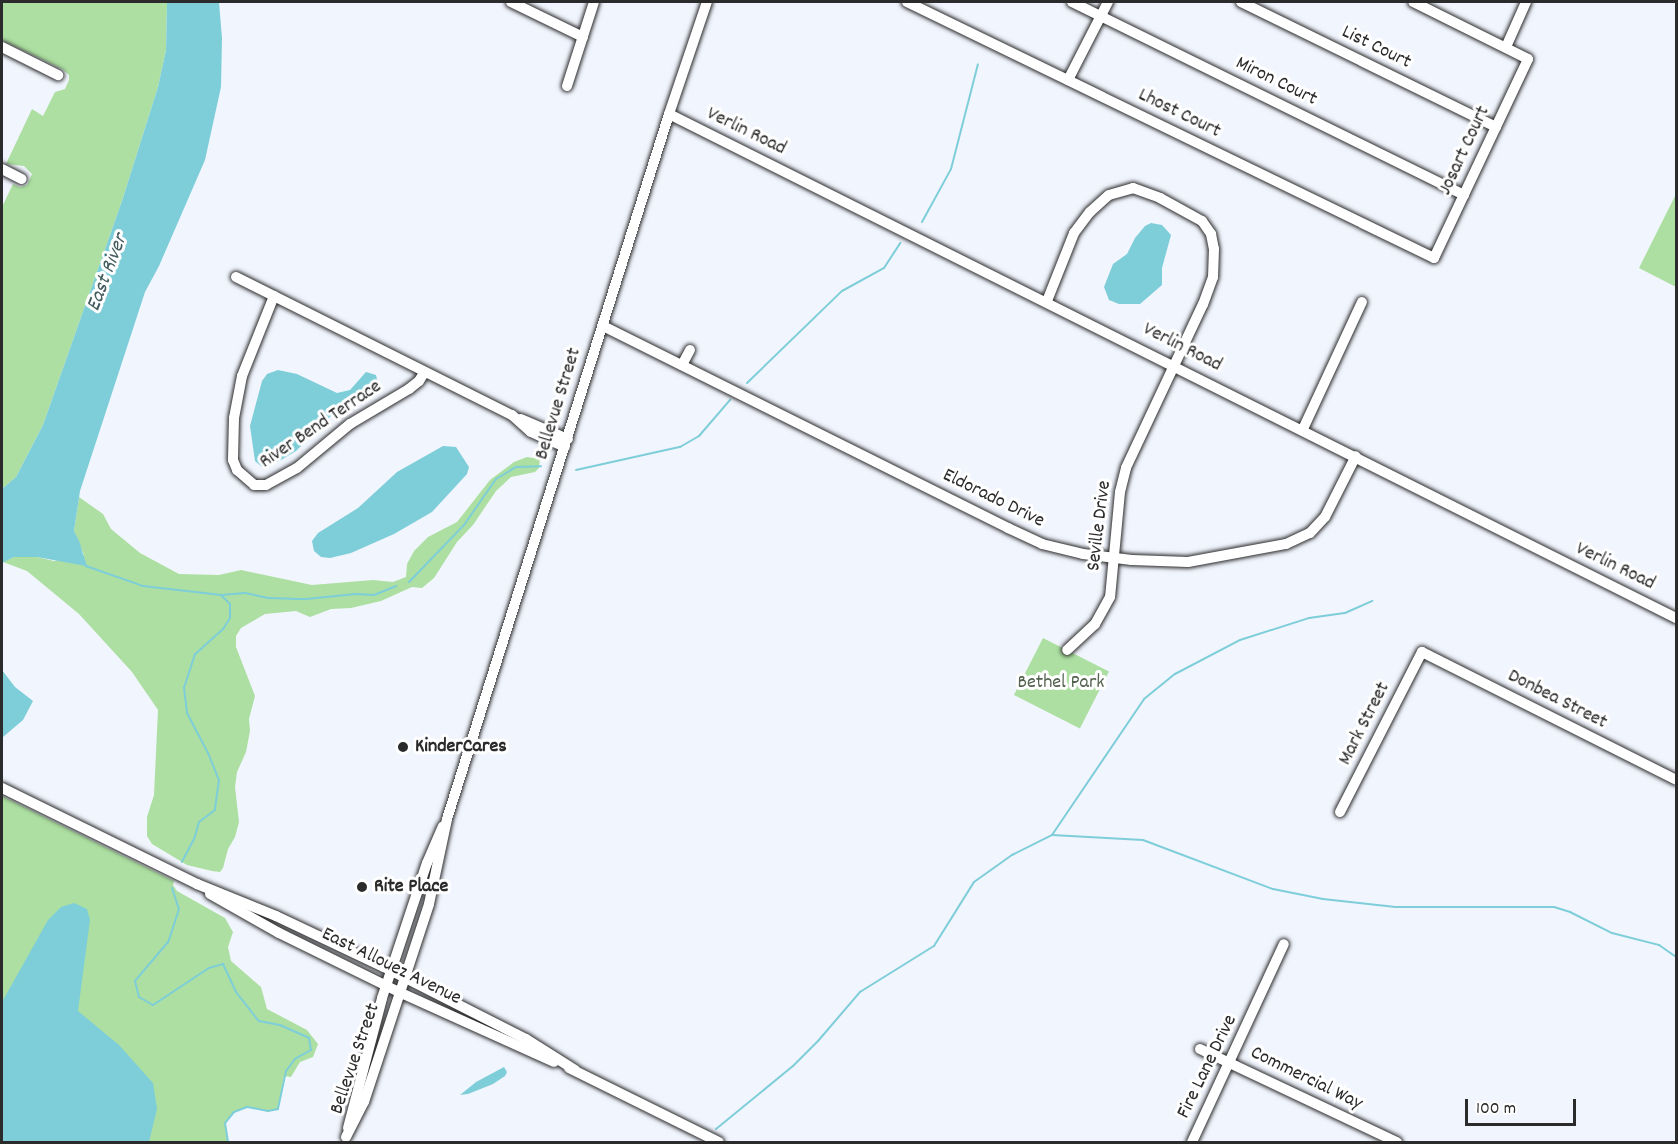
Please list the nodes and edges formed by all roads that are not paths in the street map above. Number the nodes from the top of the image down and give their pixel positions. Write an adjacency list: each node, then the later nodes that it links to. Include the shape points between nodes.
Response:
1 (511, 2): 11 (street)
2 (594, 2): 11 (street)
3 (707, 2): 17 (street, Bellevue Street)
4 (908, 2): 15 (street, Lhost Court)
5 (1072, 2): 10 (street, Miron Court)
6 (1108, 2): 10 (street)
7 (1241, 2): 18 (street, List Court)
8 (1413, 2): 13 (street)
9 (1526, 2): 13 (street)
10 (1101, 16): 15 (street); 21 (street, Miron Court)
11 (583, 37): 16 (street)
12 (2, 47): 14 (street)
13 (1506, 47): 18 (street, Josart Court, via 1528,58)
14 (58, 75)
15 (1068, 80): 22 (street, Lhost Court)
16 (567, 86)
17 (669, 114): 25 (street, Verlin Road); 27 (street, Bellevue Street)
18 (1496, 127): 21 (street, Josart Court)
19 (2, 169): 20 (street)
20 (22, 179)
21 (1464, 195): 22 (street, Josart Court)
22 (1434, 258)
23 (236, 277): 24 (street, River Bend Terrace)
24 (274, 296): 31 (street, River Bend Terrace); 31 (street, River Bend Terrace, via 242,376 234,417 233,460 244,479 254,485 266,485 297,468 350,424 414,385)
25 (1047, 301): 30 (street, Verlin Road); 30 (street, via 1074,233 1109,195 1133,188 1171,203 1202,221 1211,234 1214,249 1213,277)
26 (1362, 302): 32 (street)
27 (603, 326): 29 (street, Eldorado Drive); 33 (street, Bellevue Street)
28 (690, 350): 29 (street)
29 (682, 365): 35 (street, Eldorado Drive, via 1042,544)
30 (1176, 366): 32 (street, Verlin Road); 35 (street, Seville Drive, via 1126,468)
31 (424, 373): 33 (street, River Bend Terrace, via 512,415 531,432)
32 (1303, 429): 34 (street, Verlin Road)
33 (566, 443): 42 (street, Bellevue Street)
34 (1356, 456): 35 (street, Eldorado Drive, via 1325,518 1310,533 1286,544 1188,562); 36 (street, Verlin Road)
35 (1114, 558): 37 (street, Seville Drive, via 1110,597 1103,611)
36 (1677, 618)
37 (1067, 650)
38 (1422, 652): 39 (street, Donbea Street); 41 (street, Mark Street)
39 (1677, 780)
40 (2, 788): 43 (street, East Allouez Avenue)
41 (1341, 812)
42 (447, 819): 45 (street, Bellevue Street, via 427,863); 46 (street, Bellevue Street, via 436,877)
43 (198, 884): 45 (street, East Allouez Avenue, via 311,931); 47 (street, East Allouez Avenue, via 279,933)
44 (1284, 944): 50 (street, Fire Lane Drive)
45 (392, 971): 46 (street, East Allouez Avenue); 47 (street, Bellevue Street)
46 (405, 978): 48 (street, Bellevue Street); 51 (street, East Allouez Avenue, via 526,1040)
47 (387, 986): 48 (street, East Allouez Avenue); 52 (street, Bellevue Street)
48 (399, 992): 51 (street, East Allouez Avenue); 52 (street, Bellevue Street, via 364,1102)
49 (1200, 1049): 50 (street, Commercial Way)
50 (1230, 1063): 54 (street, Fire Lane Drive); 55 (street, Commercial Way)
51 (575, 1070): 53 (street, East Allouez Avenue)
52 (345, 1140)
53 (719, 1143)
54 (1192, 1143)
55 (1397, 1143)

